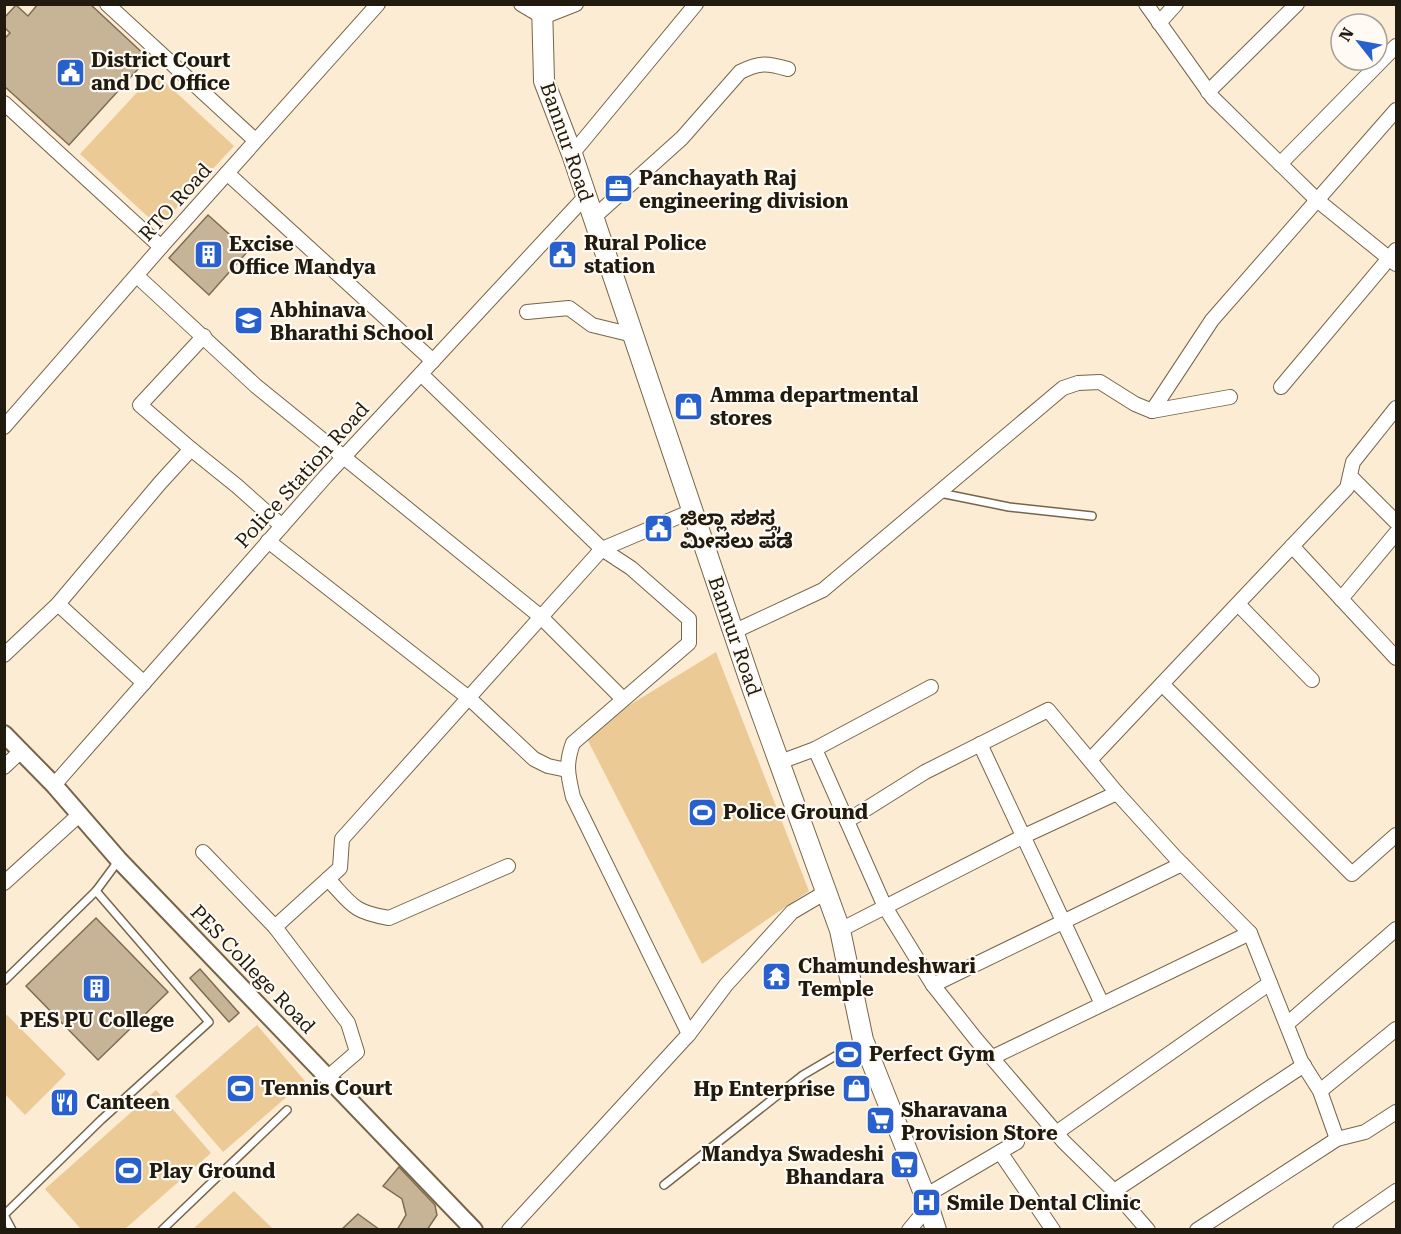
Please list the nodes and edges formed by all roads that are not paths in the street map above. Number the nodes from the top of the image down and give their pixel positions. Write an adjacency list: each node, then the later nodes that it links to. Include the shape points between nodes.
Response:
1 (107, 4): 16 (street)
2 (378, 4): 16 (street, RTO Road)
3 (521, 4): 9 (street)
4 (576, 4): 9 (street)
5 (696, 4): 17 (street)
6 (1146, 4): 10 (street)
7 (1176, 4): 10 (street)
8 (1297, 4): 13 (street)
9 (543, 11): 17 (main road, Bannur Road, via 544,81)
10 (1159, 23): 13 (street)
11 (1396, 45): 18 (street)
12 (788, 69): 22 (street, via 767,63 740,72 682,138)
13 (1209, 92): 18 (street)
14 (4, 104): 23 (street)
15 (1396, 110): 21 (street)
16 (255, 140): 19 (street, RTO Road)
17 (572, 154): 20 (main road, Bannur Road)
18 (1280, 164): 21 (street)
19 (227, 173): 23 (street, RTO Road); 29 (street)
20 (585, 197): 22 (main road, Bannur Road); 29 (street, Police Station Road)
21 (1317, 200): 24 (street); 34 (street, via 1212,320)
22 (593, 218): 27 (main road, Bannur Road)
23 (161, 247): 25 (street, RTO Road)
24 (1394, 257): 31 (street)
25 (136, 276): 28 (street); 35 (street, RTO Road)
26 (526, 312): 27 (street, via 569,308 592,325)
27 (633, 335): 40 (main road, Bannur Road)
28 (204, 336): 36 (street, via 140,405); 37 (street, via 256,386)
29 (433, 361): 30 (street, Police Station Road)
30 (421, 374): 37 (street, Police Station Road); 47 (street)
31 (1281, 387)
32 (1230, 397): 34 (street)
33 (1396, 408): 38 (street, via 1353,462)
34 (1152, 411): 39 (street, via 1100,382 1063,388)
35 (4, 427)
36 (191, 449): 43 (street); 49 (street)
37 (345, 456): 43 (street, Police Station Road); 51 (street)
38 (1350, 476): 42 (street); 46 (street, via 1347,488)
39 (939, 492): 41 (lane, via 1008,507); 52 (street, via 823,590)
40 (692, 511): 47 (street); 52 (main road, Bannur Road)
41 (1092, 516)
42 (1396, 522)
43 (282, 526): 45 (street, Police Station Road)
44 (1396, 533): 48 (street)
45 (268, 541): 56 (street, Police Station Road); 59 (street)
46 (1292, 546): 48 (street); 50 (street)
47 (602, 549): 51 (street); 60 (street, via 631,568 689,619 689,643)
48 (1341, 599): 54 (street)
49 (58, 604): 53 (street); 56 (street)
50 (1238, 604): 55 (street); 57 (street)
51 (541, 618): 59 (street); 60 (street)
52 (733, 632): 66 (main road, Bannur Road)
53 (4, 655)
54 (1396, 658)
55 (1312, 680)
56 (144, 683): 69 (street, Police Station Road)
57 (1162, 684): 65 (street); 73 (street, via 1352,874)
58 (931, 687): 63 (street)
59 (470, 699): 68 (street, via 534,759); 79 (street, via 342,839 340,868)
60 (623, 699): 68 (street, via 573,742)
61 (4, 734): 64 (street, PES College Road)
62 (980, 744): 65 (street, via 1048,710); 72 (street); 74 (street)
63 (815, 749): 66 (street); 72 (street)
64 (21, 751): 67 (street); 69 (street, PES College Road)
65 (1091, 759): 70 (street)
66 (780, 762): 82 (main road, Bannur Road)
67 (4, 766)
68 (567, 770): 94 (street, via 573,797)
69 (54, 785): 71 (street, PES College Road)
70 (1117, 793): 74 (street); 77 (street)
71 (79, 815): 76 (street, PES College Road); 80 (street)
72 (847, 821): 83 (street)
73 (1396, 835)
74 (1022, 837): 83 (street); 84 (street)
75 (203, 852): 85 (street)
76 (119, 860): 81 (lane); 99 (street, PES College Road)
77 (1182, 864): 84 (street); 88 (street)
78 (508, 867): 79 (street, via 389,918 368,915 355,908)
79 (328, 879): 85 (street)
80 (4, 883)
81 (96, 891): 89 (lane); 111 (lane, via 209,1022 4,1215)
82 (826, 892): 87 (main road, Bannur Road); 94 (street, via 792,912 726,985)
83 (885, 908): 87 (street); 91 (street)
84 (1063, 922): 91 (street); 92 (street)
85 (275, 927): 99 (street, via 348,1023 357,1052)
86 (1396, 929): 93 (street)
87 (840, 930): 96 (main road, Bannur Road)
88 (1250, 933): 90 (street); 92 (street)
89 (4, 981)
90 (1270, 983): 93 (street); 103 (street)
91 (933, 985): 97 (street)
92 (1102, 1004): 97 (street)
93 (1287, 1024): 98 (street)
94 (689, 1034): 114 (street)
95 (1395, 1034): 100 (street)
96 (863, 1040): 107 (lane, via 803,1075); 110 (main road, Bannur Road)
97 (993, 1058): 103 (street)
98 (1304, 1065): 100 (street); 108 (street)
99 (328, 1077): 113 (street, PES College Road)
100 (1320, 1091): 104 (street)
101 (286, 1110): 112 (lane)
102 (1396, 1112): 104 (street, via 1365,1132)
103 (1056, 1133): 108 (street)
104 (1337, 1139): 119 (street)
105 (1017, 1142): 106 (street)
106 (1000, 1152): 110 (street); 117 (street)
107 (664, 1185)
108 (1114, 1191): 118 (street)
109 (1396, 1191): 120 (street)
110 (927, 1201): 115 (street); 116 (main road, Bannur Road)
111 (12, 1230)
112 (162, 1230)
113 (474, 1230)
114 (509, 1230)
115 (909, 1230)
116 (936, 1230)
117 (1053, 1230)
118 (1148, 1230)
119 (1197, 1230)
120 (1340, 1230)

